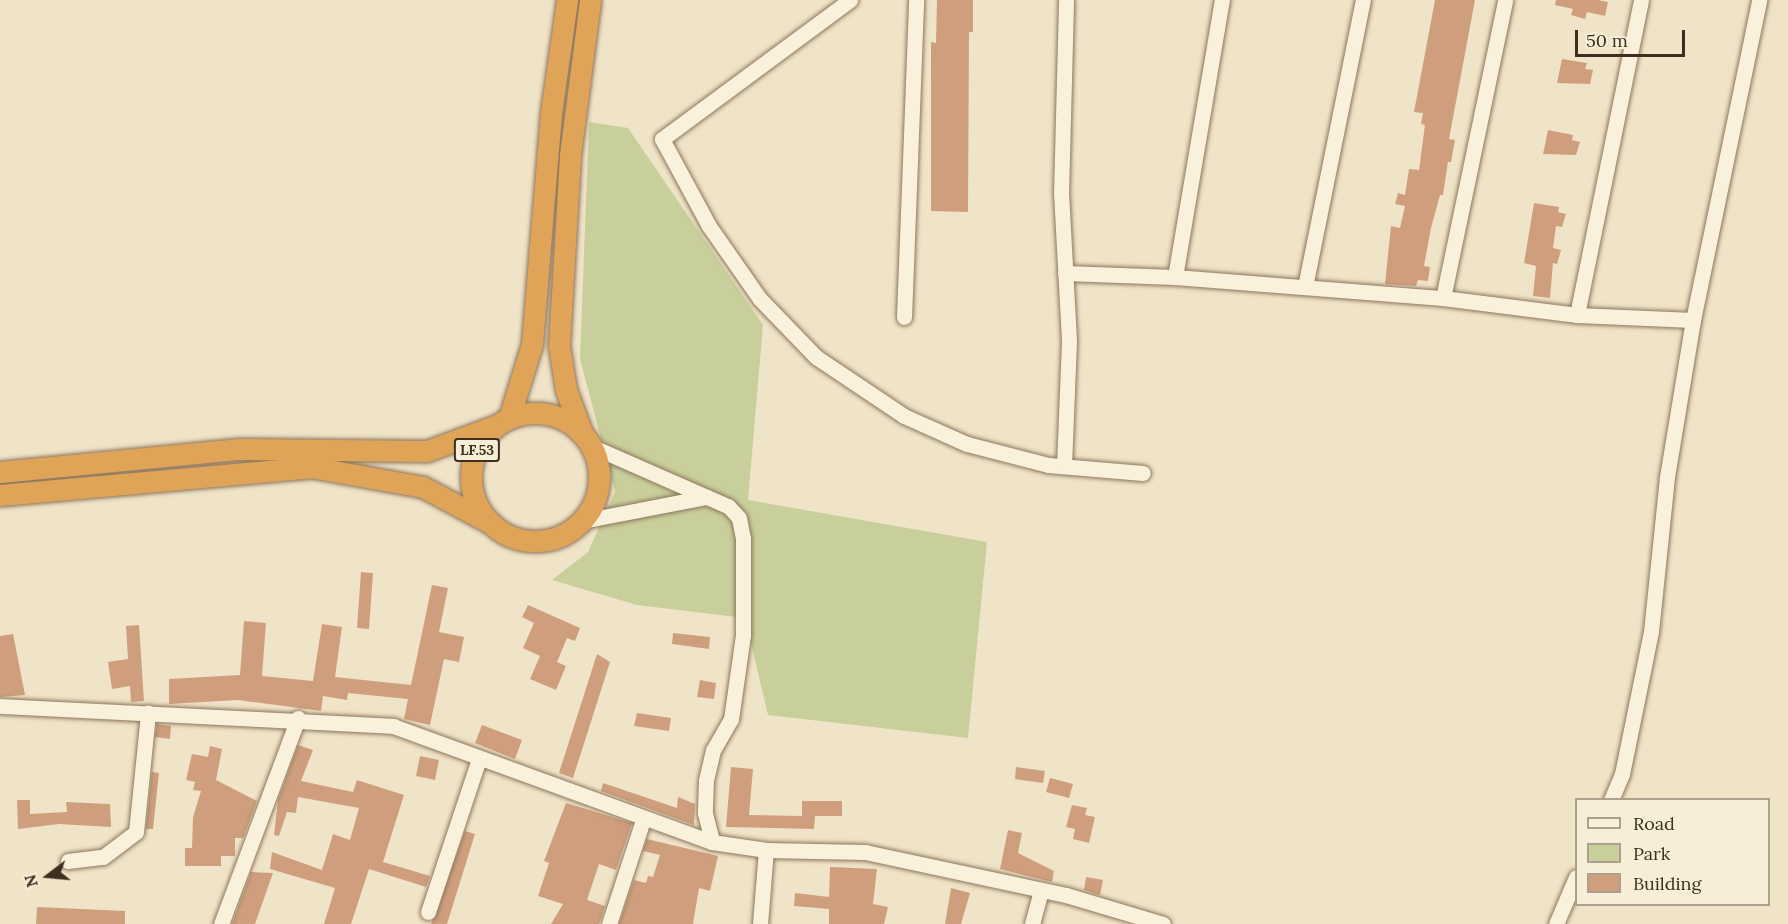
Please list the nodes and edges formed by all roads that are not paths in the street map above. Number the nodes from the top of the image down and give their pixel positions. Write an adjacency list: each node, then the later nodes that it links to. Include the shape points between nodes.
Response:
1 (567, 0): 18 (highway, LF.53, via 551,113 532,344)
2 (591, 0): 19 (highway, via 570,155 558,346 566,390)
3 (850, 0): 20 (street, via 662,140 710,225 760,299 816,357 904,416 967,444)
4 (916, 0): 16 (street)
5 (1066, 0): 11 (street, via 1061,194)
6 (1222, 0): 12 (street)
7 (1363, 0): 13 (street)
8 (1505, 0): 14 (street)
9 (1641, 0): 15 (street)
10 (1758, 0): 17 (street)
11 (1065, 273): 12 (street); 20 (street, via 1069,340)
12 (1175, 277): 13 (street)
13 (1305, 287): 14 (street)
14 (1443, 298): 15 (street)
15 (1577, 315): 17 (street)
16 (904, 317)
17 (1693, 320): 31 (street, via 1667,477 1651,632 1622,774)
18 (502, 422): 19 (highway, LF.53, via 525,413 555,416); 21 (highway, LF.53, via 427,451 240,449); 26 (highway, LF.53, via 482,440 471,475 473,493)
19 (586, 439): 24 (street); 25 (highway, via 599,485)
20 (1064, 466): 22 (street)
21 (0, 472)
22 (1143, 473)
23 (0, 495): 26 (highway, via 311,467 423,487)
24 (707, 497): 25 (street); 33 (street, via 728,506 739,518 743,538 743,635 731,719 713,750 706,780 705,813)
25 (582, 520): 26 (highway, via 548,540 528,541)
26 (492, 524)
27 (1, 706): 28 (street)
28 (148, 713): 29 (street); 35 (street, via 136,832 103,857)
29 (298, 718): 30 (street, via 393,726); 39 (street)
30 (479, 759): 32 (street); 38 (street)
31 (1612, 798)
32 (643, 820): 33 (street); 40 (street)
33 (712, 842): 34 (street)
34 (766, 850): 37 (street, via 865,852); 41 (street)
35 (68, 861)
36 (1575, 879): 44 (street)
37 (1041, 890): 42 (street); 43 (street)
38 (428, 912)
39 (221, 924)
40 (609, 924)
41 (760, 924)
42 (1032, 924)
43 (1163, 924)
44 (1556, 924)

